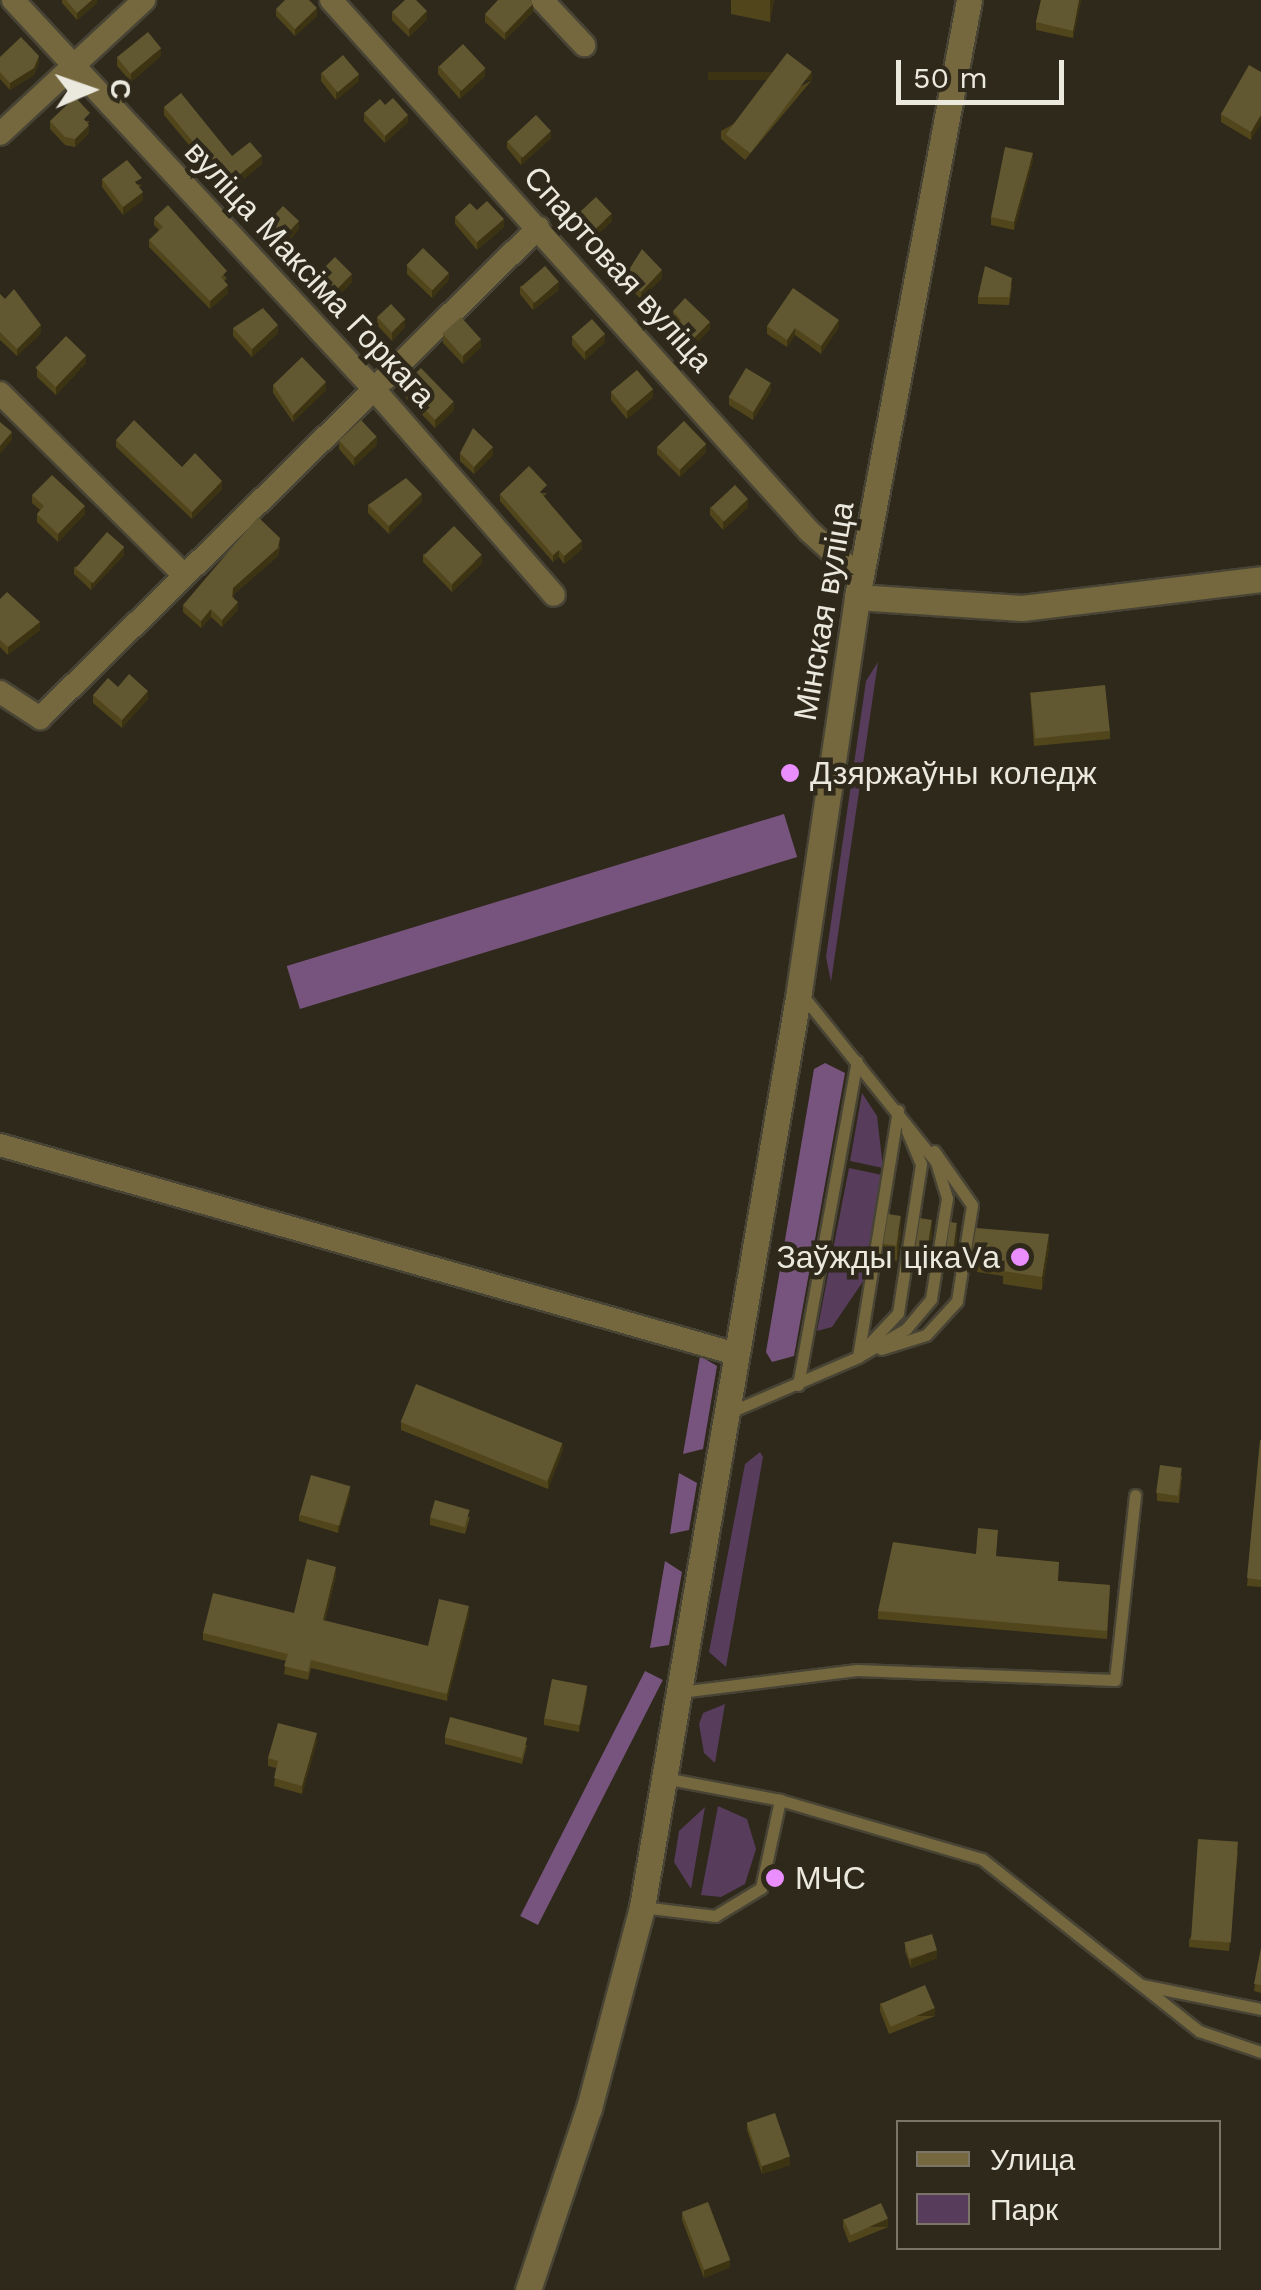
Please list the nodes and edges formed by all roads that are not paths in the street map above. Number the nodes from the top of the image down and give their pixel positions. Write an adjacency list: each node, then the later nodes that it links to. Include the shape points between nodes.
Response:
1 (13, 0): 7 (street, вуліца Максіма Горкага)
2 (144, 0): 7 (street)
3 (331, 0): 9 (street, Спартовая вуліца)
4 (542, 0): 6 (street)
5 (969, 0): 14 (street, Мінская вуліца)
6 (584, 44)
7 (72, 65): 8 (street); 10 (street, вуліца Максіма Горкага)
8 (0, 134)
9 (538, 228): 10 (street); 14 (street, Спартовая вуліца)
10 (372, 387): 12 (street); 15 (street, вуліца Максіма Горкага)
11 (0, 394): 12 (street)
12 (183, 574): 16 (street, via 40,718)
13 (1261, 580): 14 (street, via 1022,608)
14 (859, 587): 17 (street, Мінская вуліца)
15 (554, 596)
16 (0, 692)
17 (799, 991): 18 (lane); 21 (street, Мінская вуліца)
18 (857, 1061): 19 (lane); 23 (lane)
19 (898, 1110): 22 (lane); 22 (lane, via 921,1164 898,1313); 22 (lane, via 936,1162 947,1198 931,1299 906,1329); 22 (lane, via 972,1204 958,1301 926,1335)
20 (0, 1145): 21 (street)
21 (736, 1354): 24 (street, Мінская вуліца)
22 (858, 1357): 23 (lane)
23 (798, 1385): 24 (lane)
24 (728, 1413): 26 (street, Мінская вуліца)
25 (1135, 1496): 26 (lane, via 1115,1680 858,1670)
26 (680, 1692): 27 (street, Мінская вуліца)
27 (664, 1778): 28 (lane); 29 (street, Мінская вуліца)
28 (780, 1800): 29 (lane, via 761,1888 714,1916); 30 (lane, via 982,1859)
29 (642, 1907): 33 (street, Мінская вуліца, via 589,2108)
30 (1138, 1984): 31 (lane); 32 (lane, via 1199,2032)
31 (1261, 2009)
32 (1261, 2052)
33 (528, 2290)

